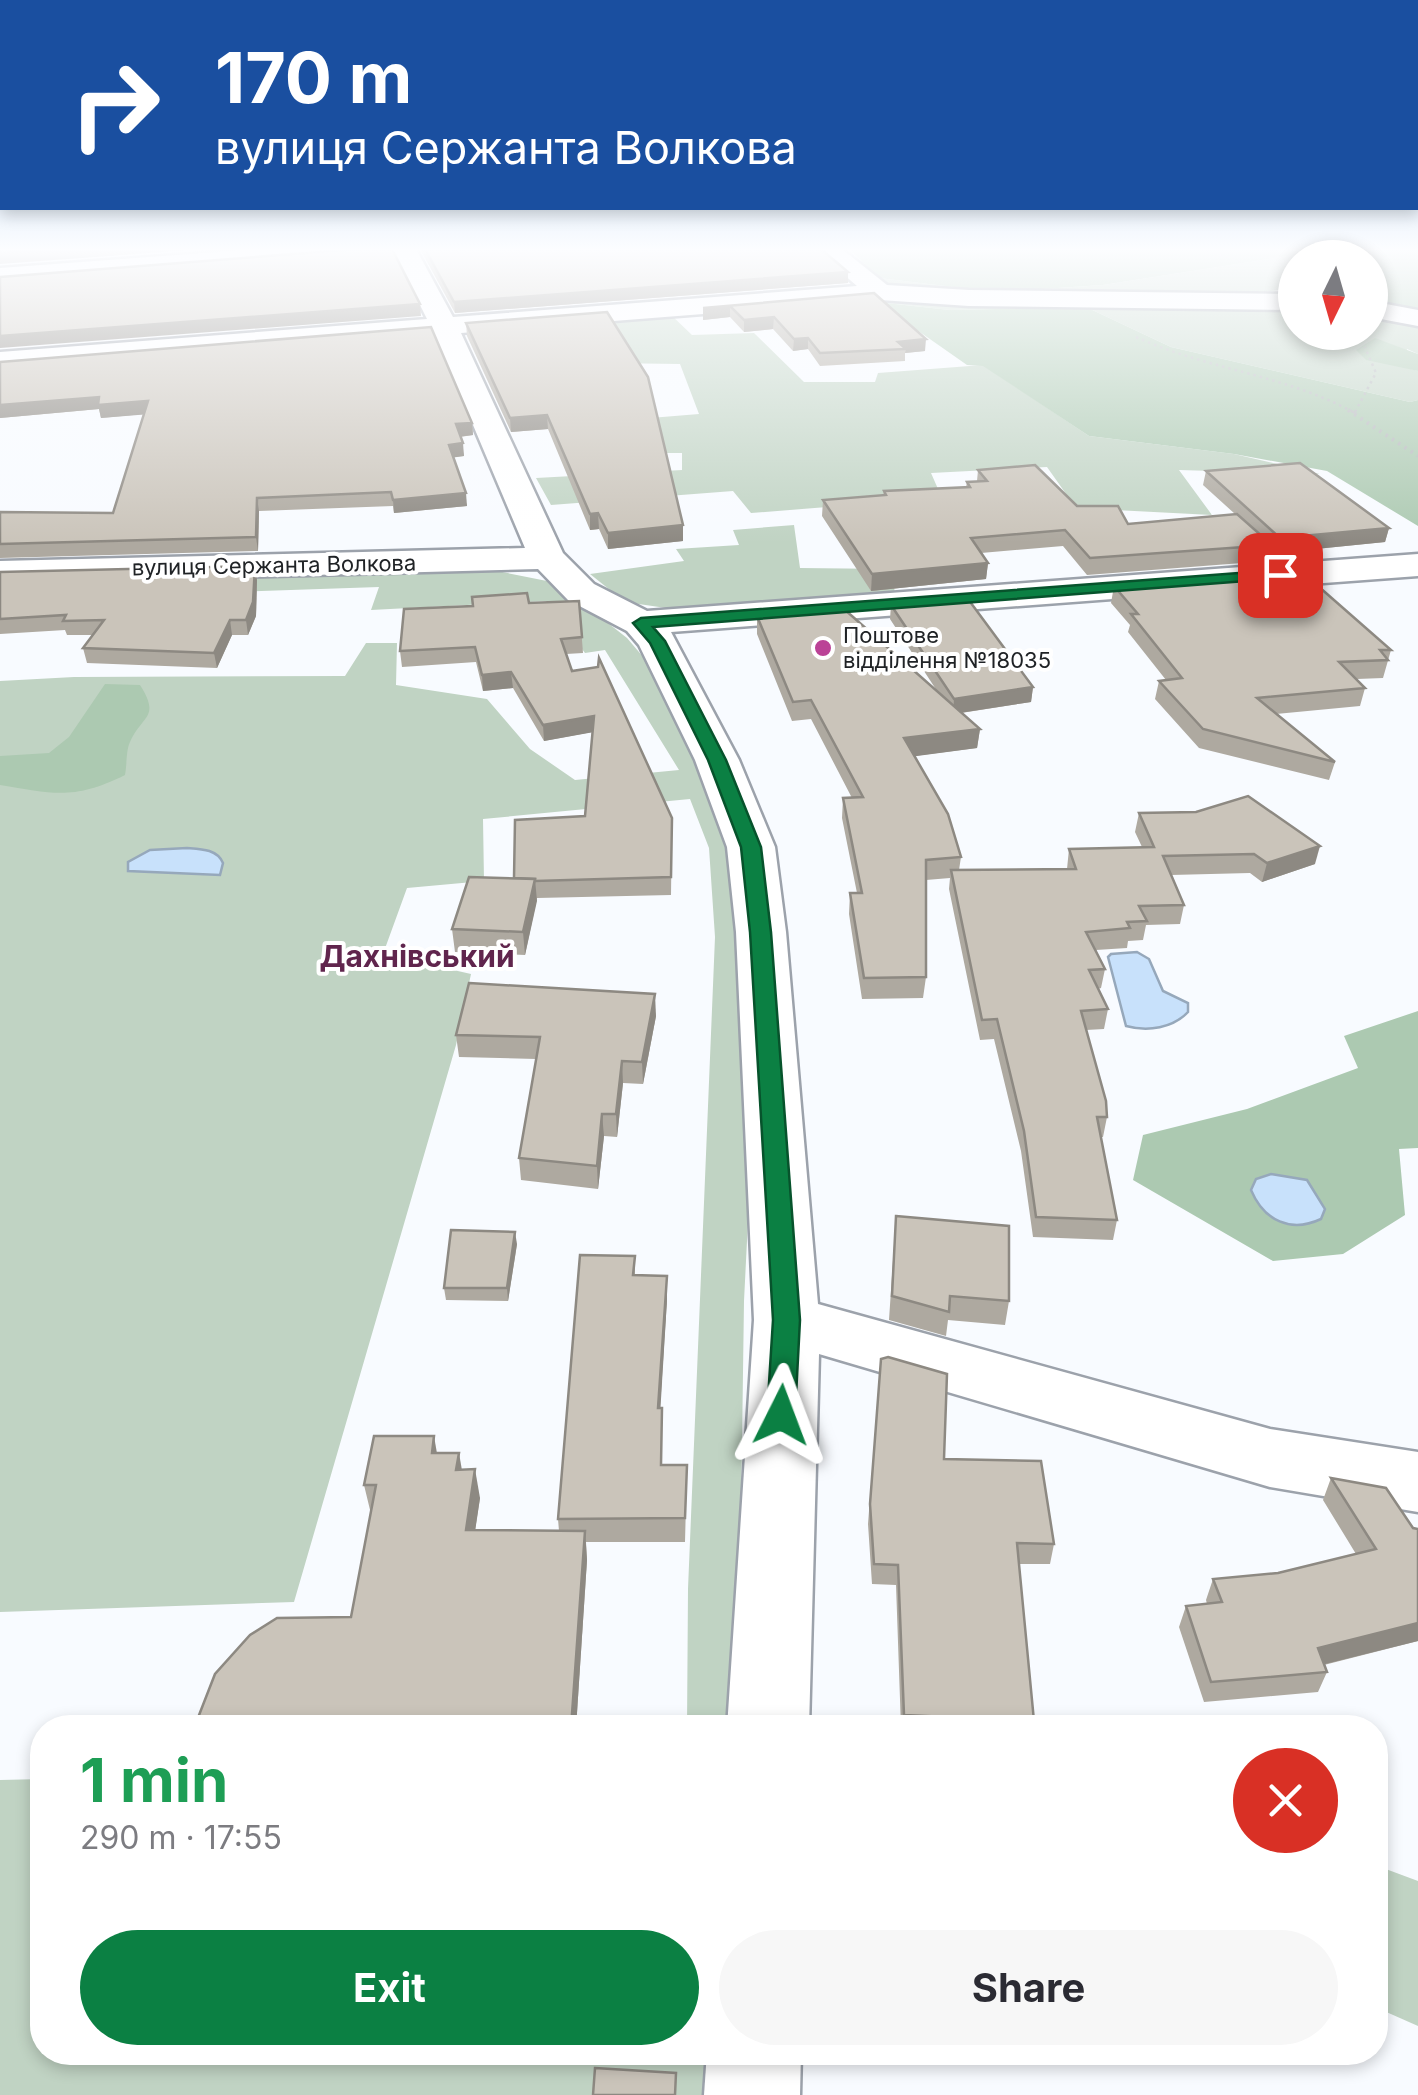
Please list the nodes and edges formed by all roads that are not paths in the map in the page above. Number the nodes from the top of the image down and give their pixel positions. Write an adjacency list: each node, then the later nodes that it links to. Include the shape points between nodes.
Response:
1 (176, 347): 3 (street)
2 (454, 347): 4 (street)
3 (0, 361)
4 (547, 558): 6 (street, вулиця Сержанта Волкова); 7 (street, via 581,592)
5 (1418, 565): 7 (street)
6 (0, 572)
7 (641, 623): 8 (street, via 657,641 717,760 751,847)
8 (786, 1320): 9 (street, via 1270,1458); 10 (street)
9 (1418, 1482)
10 (769, 1715)
11 (753, 2065): 12 (street)
12 (752, 2095)

